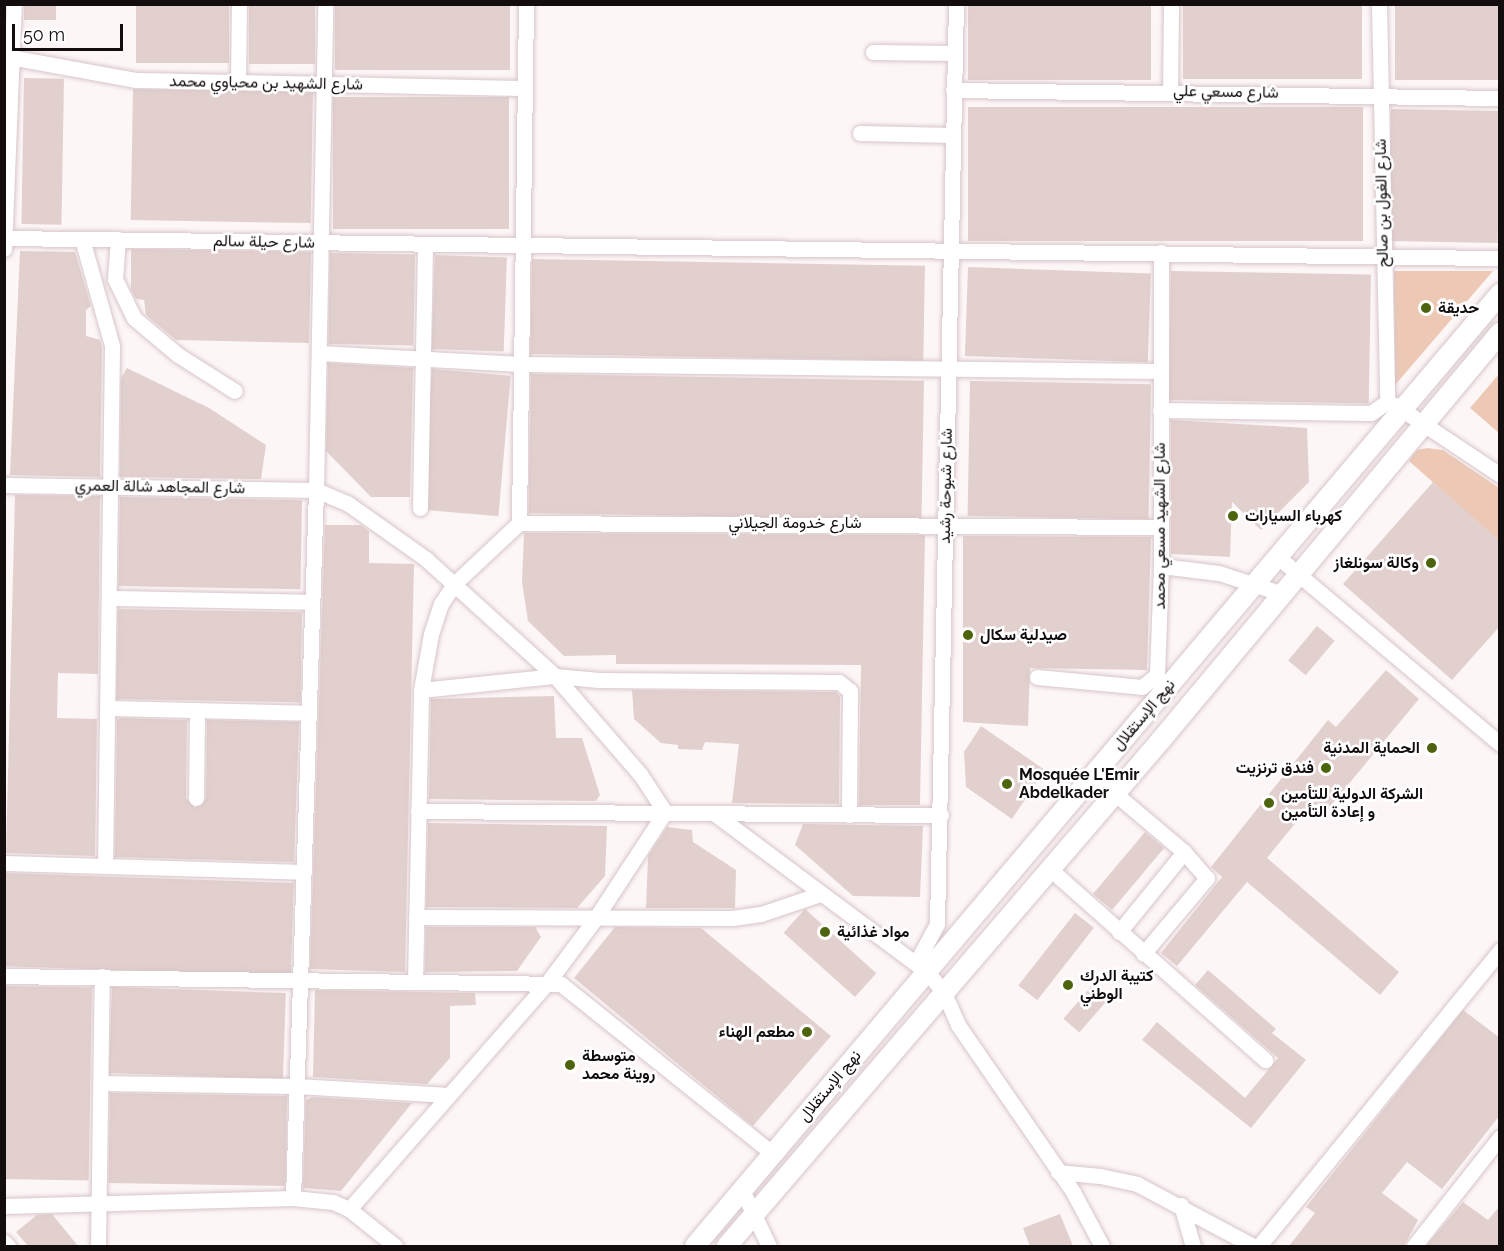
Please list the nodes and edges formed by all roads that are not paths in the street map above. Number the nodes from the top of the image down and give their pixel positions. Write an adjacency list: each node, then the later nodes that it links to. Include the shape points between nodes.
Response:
1 (14, 4): 10 (street)
2 (239, 4): 11 (street)
3 (325, 4): 12 (street)
4 (526, 4): 13 (street)
5 (956, 4): 9 (street, شارع شبوحة رشيد)
6 (1171, 4): 15 (street)
7 (1379, 4): 16 (street, شارع الغول بن صالح)
8 (873, 52): 9 (street)
9 (954, 53): 14 (street, شارع شبوحة رشيد)
10 (7, 57): 11 (street, شارع الشهيد بن محياوي محمد, via 136,80); 20 (street)
11 (238, 82): 12 (street, شارع الشهيد بن محياوي محمد)
12 (324, 84): 13 (street, شارع الشهيد بن محياوي محمد); 23 (street)
13 (524, 88): 25 (street)
14 (953, 90): 15 (street, شارع مسعي علي); 19 (street, شارع شبوحة رشيد)
15 (1170, 91): 16 (street, شارع مسعي علي)
16 (1380, 94): 17 (street, شارع مسعي علي); 29 (street, شارع الغول بن صالح)
17 (1500, 98)
18 (860, 133): 19 (street)
19 (952, 135): 27 (street, شارع شبوحة رشيد)
20 (5, 238): 21 (street, شارع حيلة سالم); 26 (street)
21 (83, 239): 22 (street, شارع حيلة سالم); 44 (street, via 112,346)
22 (114, 239): 23 (street, شارع حيلة سالم); 38 (street, via 116,279 134,318 178,354)
23 (321, 243): 24 (street, شارع حيلة سالم); 33 (street)
24 (425, 245): 25 (street, شارع حيلة سالم); 34 (street)
25 (523, 247): 27 (street, شارع حيلة سالم); 35 (street)
26 (4, 249)
27 (949, 249): 28 (street, شارع حيلة سالم); 36 (street, شارع شبوحة رشيد)
28 (1161, 252): 29 (street, شارع حيلة سالم); 37 (street, شارع الشهيد مسعي محمد)
29 (1382, 256): 30 (street, شارع حيلة سالم); 39 (street, شارع الغول بن صالح)
30 (1500, 258)
31 (1500, 294): 39 (main road, نهج الإستقلال)
32 (1500, 333): 41 (main road, نهج الإستقلال)
33 (319, 353): 34 (street); 45 (street)
34 (423, 358): 35 (street); 46 (street)
35 (521, 364): 36 (street); 47 (street)
36 (947, 369): 37 (street); 48 (street, شارع شبوحة رشيد)
37 (1160, 371): 40 (street, شارع الشهيد مسعي محمد)
38 (235, 391)
39 (1395, 406): 40 (street, via 1371,413); 41 (street); 50 (main road, نهج الإستقلال)
40 (1160, 410): 49 (street, شارع الشهيد مسعي محمد)
41 (1425, 423): 42 (street); 52 (main road, نهج الإستقلال)
42 (1500, 475)
43 (4, 485): 44 (street, شارع المجاهد شالة العمري)
44 (112, 485): 45 (street, شارع المجاهد شالة العمري); 56 (street)
45 (315, 490): 54 (street, via 347,503 389,530); 57 (street)
46 (420, 508)
47 (519, 523): 48 (street, شارع خدومة الجيلاني); 54 (street)
48 (945, 523): 49 (street, شارع خدومة الجيلاني); 71 (street, شارع شبوحة رشيد)
49 (1161, 527): 51 (street, شارع الشهيد مسعي محمد)
50 (1278, 557): 52 (street); 53 (main road, نهج الإستقلال)
51 (1161, 566): 53 (street, via 1219,573); 59 (street, شارع الشهيد مسعي محمد, via 1157,675 1150,684 1142,687)
52 (1300, 573): 55 (main road, نهج الإستقلال); 64 (street)
53 (1256, 583): 55 (street); 65 (main road, نهج الإستقلال)
54 (454, 584): 58 (street); 60 (street, via 441,604 431,634)
55 (1283, 594): 66 (main road, نهج الإستقلال)
56 (110, 598): 57 (street); 61 (street)
57 (312, 602): 63 (street)
58 (555, 676): 60 (street); 69 (street, via 640,774); 72 (street, via 846,685 850,691)
59 (1037, 677)
60 (421, 690): 68 (street)
61 (108, 708): 62 (street); 75 (street)
62 (197, 710): 63 (street); 67 (street)
63 (309, 712): 77 (street)
64 (1500, 744)
65 (1093, 775): 66 (street); 84 (main road, نهج الإستقلال)
66 (1115, 794): 73 (street); 76 (main road, نهج الإستقلال)
67 (196, 798)
68 (418, 811): 69 (street); 79 (street)
69 (665, 812): 70 (street); 80 (street)
70 (715, 814): 72 (street); 78 (street)
71 (941, 814): 72 (street); 84 (street, شارع شبوحة رشيد, via 937,924)
72 (849, 815)
73 (1184, 852): 81 (street); 83 (street, via 1205,872 1206,883)
74 (4, 863): 75 (street)
75 (105, 865): 77 (street)
76 (1050, 869): 81 (street); 90 (main road, نهج الإستقلال)
77 (304, 872): 87 (street)
78 (820, 894): 80 (street, via 761,914 732,918); 84 (street)
79 (416, 917): 80 (street); 88 (street)
80 (595, 919): 89 (street)
81 (1119, 932): 83 (street)
82 (1500, 950): 115 (street)
83 (1143, 954): 91 (street)
84 (922, 968): 90 (street); 96 (main road, نهج الإستقلال)
85 (4, 976): 86 (street)
86 (102, 976): 87 (street); 92 (street)
87 (300, 981): 88 (street); 93 (street)
88 (416, 981): 89 (street)
89 (548, 982): 94 (street); 96 (street, via 569,988)
90 (944, 993): 97 (street, via 958,1025); 104 (main road, نهج الإستقلال)
91 (1265, 1060)
92 (101, 1083): 93 (street); 100 (street)
93 (297, 1086): 94 (street); 99 (street)
94 (449, 1095): 103 (street)
95 (1500, 1137): 116 (street)
96 (773, 1154): 98 (main road, نهج الإستقلال)
97 (1058, 1172): 101 (street, via 1137,1184); 112 (street)
98 (742, 1190): 104 (street); 109 (main road, نهج الإستقلال)
99 (293, 1198): 100 (street); 103 (street, via 333,1202)
100 (100, 1204): 102 (street); 107 (street)
101 (1181, 1205): 113 (street); 114 (street)
102 (4, 1206)
103 (349, 1209): 108 (street)
104 (752, 1216): 110 (main road, نهج الإستقلال); 111 (street)
105 (4, 1242): 106 (street)
106 (8, 1246)
107 (98, 1246)
108 (395, 1246)
109 (695, 1246)
110 (727, 1246)
111 (769, 1246)
112 (1102, 1246)
113 (1193, 1246)
114 (1253, 1246)
115 (1259, 1246)
116 (1414, 1246)

